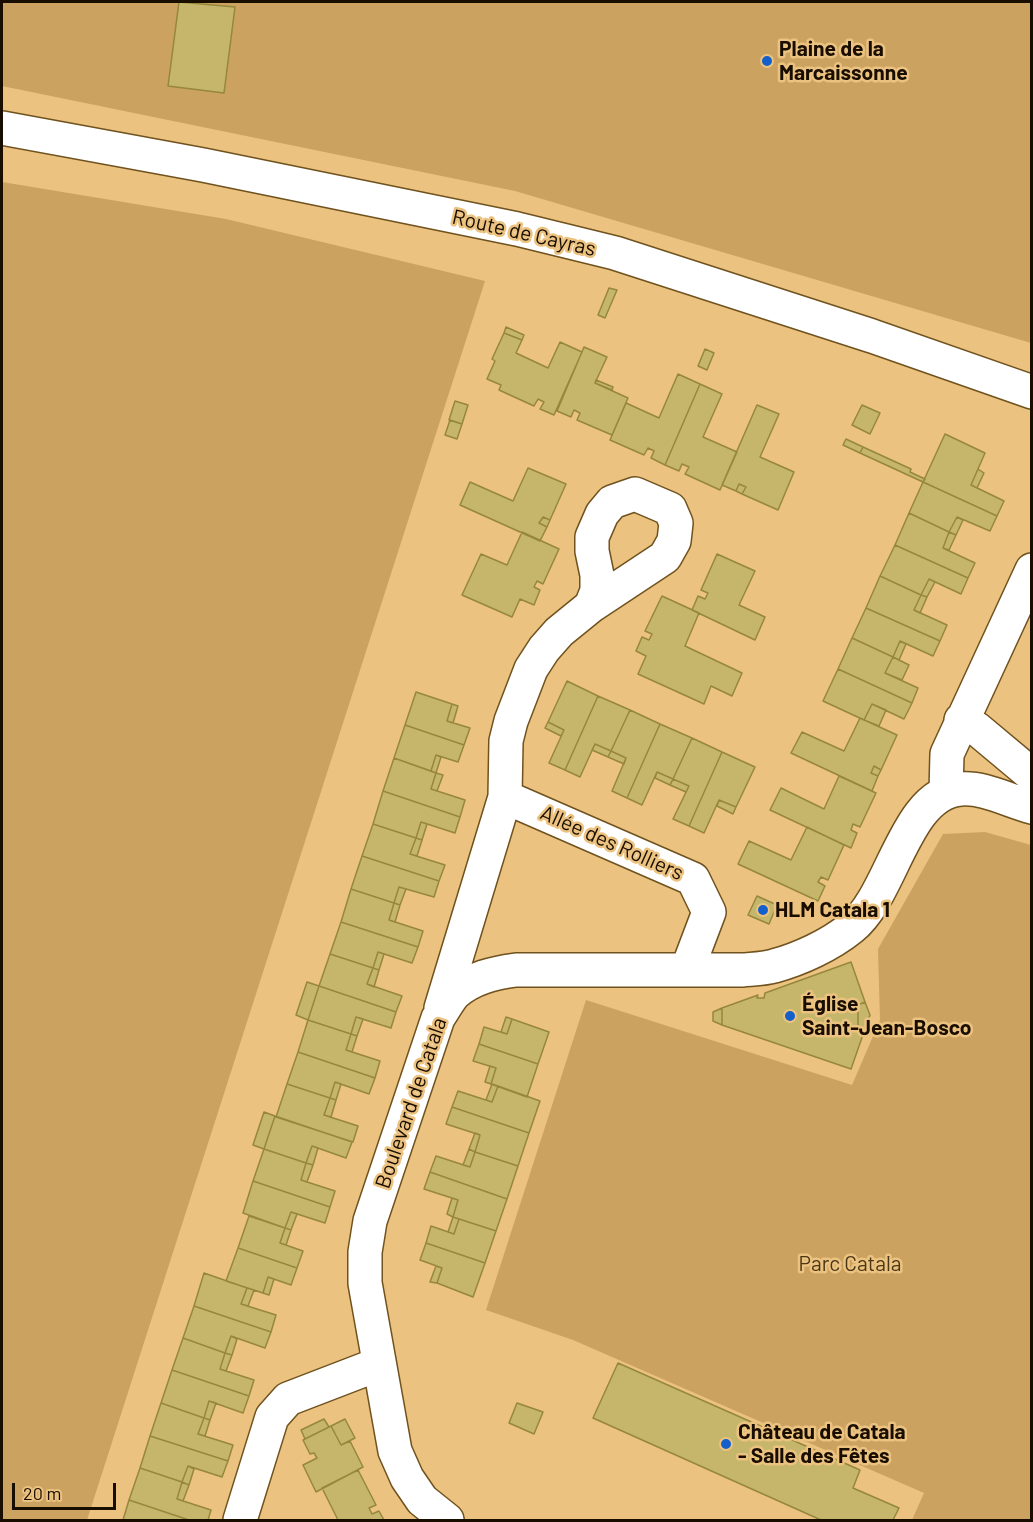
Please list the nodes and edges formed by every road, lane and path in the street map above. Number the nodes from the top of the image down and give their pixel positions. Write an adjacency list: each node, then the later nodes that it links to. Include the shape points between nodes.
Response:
1 (2, 128): 2 (street, Route de Cayras, via 517,229 615,254)
2 (1032, 392)
3 (1032, 570): 5 (street)
4 (591, 606): 8 (street, via 559,632 531,669 506,741)
5 (961, 720): 6 (street); 7 (street, via 947,754)
6 (1032, 775)
7 (946, 792): 9 (street, via 977,790); 10 (street, Boulevard de Catala, via 920,812 868,910 852,927 825,945 772,967)
8 (505, 796): 10 (street, Allée des Rolliers, via 693,879 710,912); 11 (street)
9 (1032, 807)
10 (687, 970): 11 (street, Boulevard de Catala, via 526,969 491,973 454,995)
11 (438, 1018): 12 (street, Boulevard de Catala, via 370,1221 365,1283)
12 (379, 1364): 13 (street, via 288,1399 272,1417); 14 (street, Boulevard de Catala, via 395,1451 422,1500)
13 (240, 1521)
14 (447, 1521)

